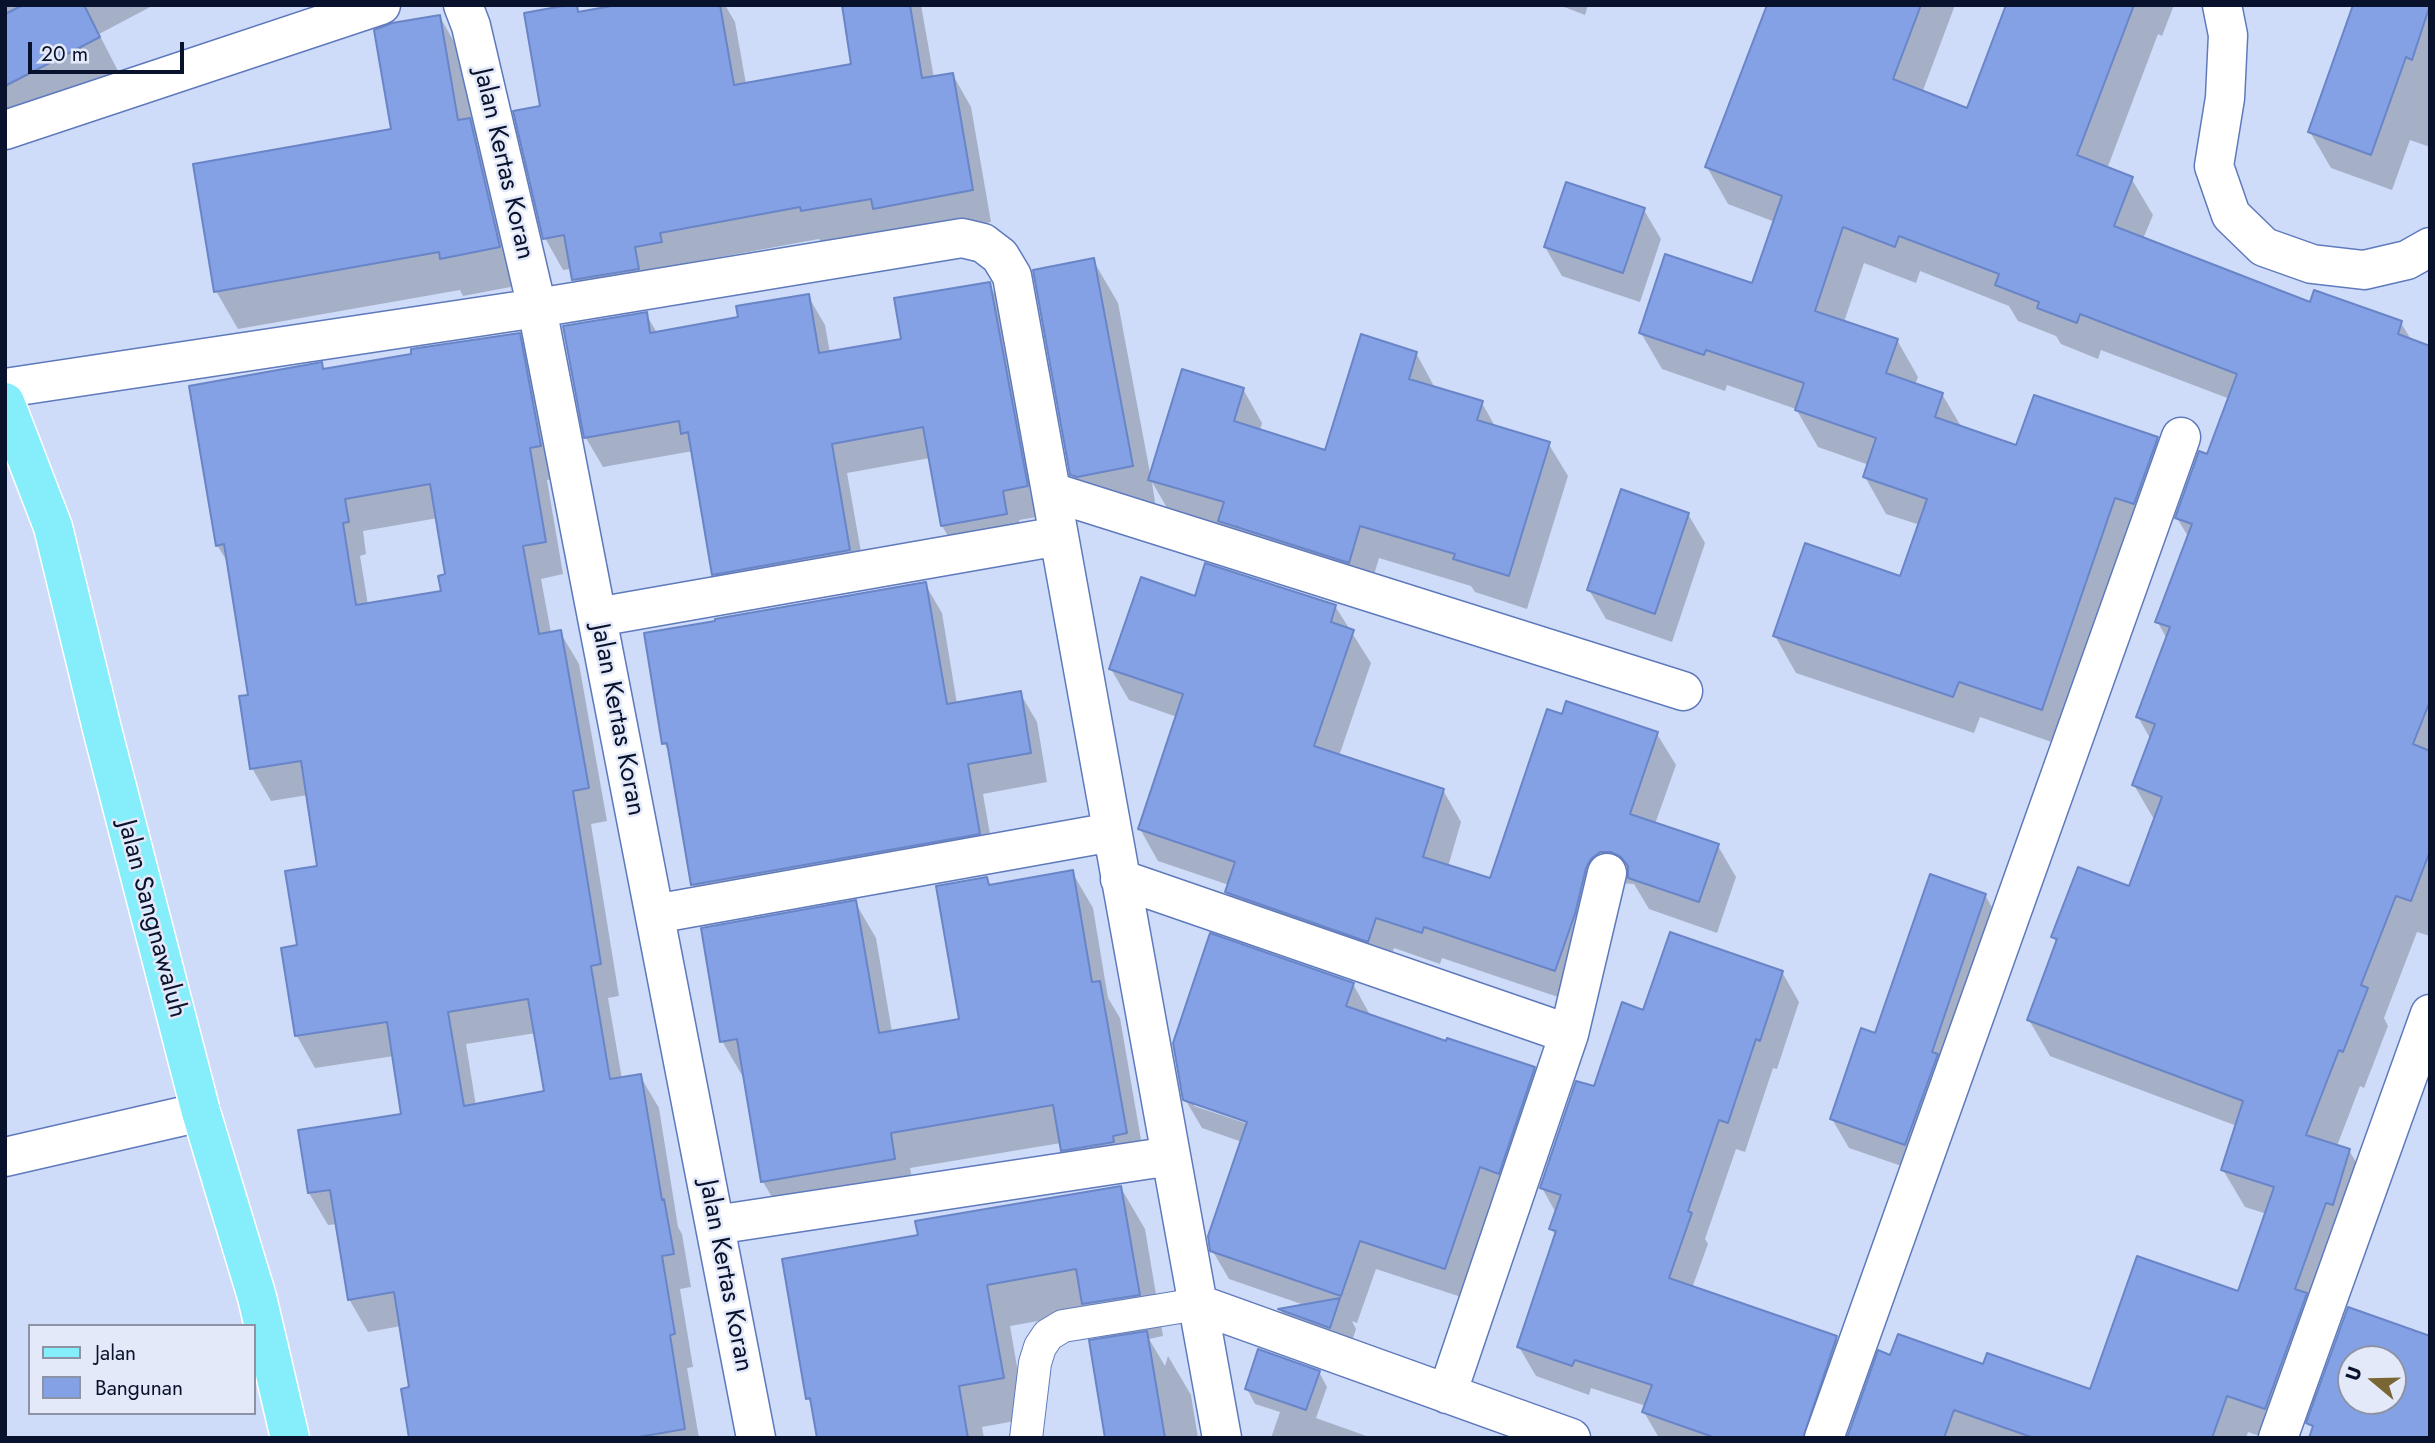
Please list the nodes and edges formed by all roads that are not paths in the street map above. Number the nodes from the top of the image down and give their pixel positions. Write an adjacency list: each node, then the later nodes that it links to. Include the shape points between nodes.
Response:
1 (381, 5): 4 (street)
2 (463, 5): 6 (street, Jalan Kertas Koran)
3 (2222, 5): 5 (street, via 2228,35 2225,98 2214,166 2231,215 2264,247 2312,264 2364,270 2407,260)
4 (5, 130)
5 (2430, 247)
6 (537, 308): 7 (street); 10 (street, via 962,238 984,243 1000,256 1012,276); 12 (street, Jalan Kertas Koran)
7 (5, 388)
8 (5, 402): 20 (main road, Jalan Sangnawaluh, via 53,527)
9 (2181, 437): 31 (street)
10 (1052, 492): 11 (street); 13 (street)
11 (1059, 536): 12 (street); 14 (street)
12 (597, 617): 17 (street, Jalan Kertas Koran)
13 (1684, 691)
14 (1112, 832): 16 (street); 17 (street)
15 (1607, 873): 19 (street)
16 (1120, 879): 19 (street); 21 (street)
17 (655, 914): 23 (street, Jalan Kertas Koran)
18 (2430, 1014): 32 (street)
19 (1569, 1034): 25 (street)
20 (201, 1112): 22 (street); 26 (main road, Jalan Sangnawaluh, via 257,1297)
21 (1171, 1156): 23 (street); 24 (street)
22 (5, 1157)
23 (715, 1225): 27 (street, Jalan Kertas Koran)
24 (1198, 1304): 25 (street); 28 (lane, via 1063,1326 1048,1335 1035,1363); 29 (street)
25 (1447, 1394): 30 (street)
26 (290, 1438)
27 (756, 1438)
28 (1026, 1438)
29 (1222, 1438)
30 (1571, 1438)
31 (1824, 1438)
32 (2278, 1438)

